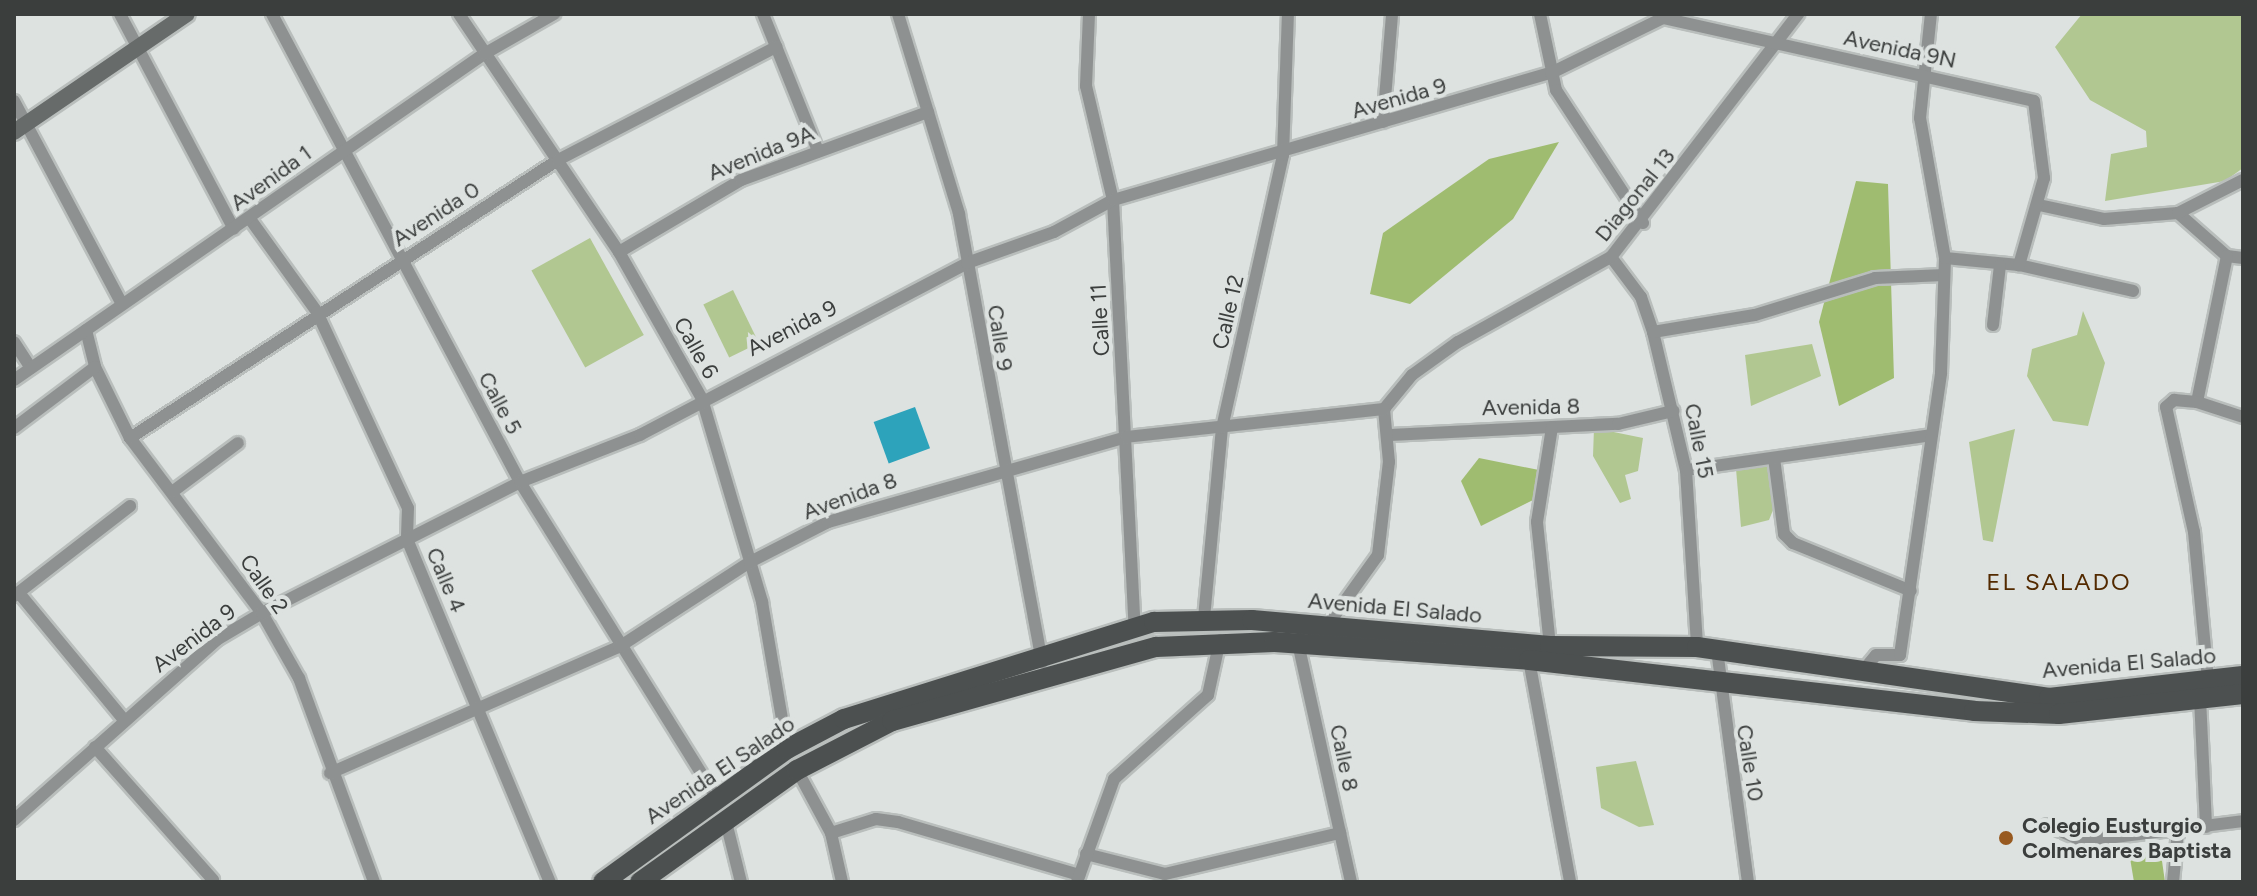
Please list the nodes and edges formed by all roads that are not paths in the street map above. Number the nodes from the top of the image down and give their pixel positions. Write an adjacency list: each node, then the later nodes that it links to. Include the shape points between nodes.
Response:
1 (120, 14): 17 (street)
2 (187, 14): 17 (street)
3 (272, 14): 25 (street, Calle 5)
4 (459, 14): 18 (street, Calle 6)
5 (554, 14): 18 (street, Avenida 1)
6 (763, 14): 16 (street)
7 (898, 14): 22 (street, Calle 9)
8 (1089, 14): 30 (street, Calle 11, via 1086,86)
9 (1288, 14): 27 (street, Calle 12)
10 (1392, 14): 23 (street)
11 (1540, 14): 19 (street)
12 (1798, 14): 15 (street, Diagonal 13)
13 (1931, 14): 20 (street)
14 (1663, 18): 15 (street, Avenida 9N); 19 (street, Avenida 9)
15 (1776, 44): 20 (street, Avenida 9N); 34 (street, Diagonal 13)
16 (776, 47): 26 (street); 28 (street, Avenida 0)
17 (137, 49): 24 (street); 35 (street)
18 (484, 54): 25 (street, Avenida 1); 28 (street, Calle 6)
19 (1551, 73): 23 (street, Avenida 9); 34 (street)
20 (1922, 74): 31 (street, Avenida 9N, via 2034,101 2044,178); 39 (street, via 1920,118)
21 (14, 101): 24 (street)
22 (928, 112): 26 (street, Avenida 9A); 42 (street, Calle 9)
23 (1383, 122): 27 (street, Avenida 9)
24 (20, 128): 47 (street)
25 (342, 151): 33 (street, Avenida 1); 41 (street, Calle 5)
26 (818, 151): 36 (street, Avenida 9A, via 713,193)
27 (1283, 155): 30 (street, Avenida 9); 63 (street, Calle 12)
28 (558, 160): 36 (street, Calle 6); 41 (street, Avenida 0)
29 (2243, 180): 32 (street)
30 (1113, 200): 42 (street, Avenida 9, via 1054,232); 66 (street, Calle 11)
31 (2039, 205): 32 (street, via 2104,219); 44 (street)
32 (2178, 213): 37 (street)
33 (250, 219): 35 (street, Avenida 1); 48 (street, Calle 4)
34 (1643, 223): 38 (street, Diagonal 13)
35 (234, 229): 47 (street, Avenida 1)
36 (619, 252): 56 (street, Calle 6)
37 (2227, 256): 40 (street); 57 (street)
38 (1611, 257): 51 (street, Calle 15, via 1641,297); 58 (street, Diagonal 13, via 1458,342 1412,375)
39 (1945, 258): 43 (street); 45 (street)
40 (2243, 258)
41 (401, 261): 48 (street, Avenida 0); 72 (street, Calle 5)
42 (967, 263): 56 (street, Avenida 9); 70 (street, Calle 9)
43 (2000, 265): 44 (street); 49 (street)
44 (2019, 265): 46 (street)
45 (1944, 275): 51 (street, via 1875,278 1755,315); 65 (street)
46 (2133, 291)
47 (122, 304): 50 (street, Avenida 1)
48 (317, 312): 67 (street, Avenida 0); 75 (street, Calle 4, via 408,508)
49 (1993, 325)
50 (86, 330): 53 (street, Calle 2); 54 (street, Avenida 1)
51 (1653, 332): 59 (street, Calle 15)
52 (14, 342): 54 (street)
53 (95, 367): 62 (street); 67 (street, Calle 2)
54 (31, 368): 55 (street, Avenida 1)
55 (14, 380)
56 (702, 399): 72 (street, Avenida 9, via 640,435); 76 (street, Calle 6)
57 (2197, 402): 60 (street); 93 (street, via 2174,400 2166,407 2194,532)
58 (1384, 409): 63 (street, Avenida 8); 64 (street)
59 (1673, 411): 61 (street, Avenida 8, via 1618,424); 71 (street, Calle 15)
60 (2243, 417)
61 (1552, 427): 64 (street, Avenida 8); 85 (street, via 1537,522)
62 (14, 428)
63 (1222, 428): 66 (street, Avenida 8); 80 (street, Calle 12)
64 (1390, 435): 81 (street, via 1378,555)
65 (1932, 435): 69 (street); 77 (street)
66 (1126, 437): 70 (street, Avenida 8); 82 (street, Calle 11)
67 (130, 438): 73 (street, Calle 2)
68 (238, 443): 73 (street)
69 (1774, 458): 71 (street); 77 (street, via 1784,534 1793,543)
70 (1001, 467): 76 (street, Avenida 8, via 828,522); 89 (street, Calle 9)
71 (1686, 470): 87 (street, Calle 15)
72 (520, 482): 75 (street, Avenida 9); 86 (street, Calle 5)
73 (172, 492): 79 (street, Calle 2)
74 (130, 506): 78 (street)
75 (407, 539): 79 (street, Avenida 9); 95 (street, Calle 4)
76 (750, 562): 86 (street, Avenida 8); 98 (street, Calle 6)
77 (1911, 591): 90 (street, via 1900,655 1876,655)
78 (17, 595): 96 (street)
79 (262, 613): 96 (street, Avenida 9, via 218,639); 100 (street, Calle 2, via 299,678)
80 (1204, 618): 81 (main road, Avenida El Salado); 82 (main road, Avenida El Salado)
81 (1327, 626): 85 (main road, Avenida El Salado)
82 (1135, 627): 89 (main road, Avenida El Salado)
83 (1220, 640): 84 (main road, Avenida El Salado); 89 (main road, Avenida El Salado); 110 (street, via 1208,695 1114,779)
84 (1298, 643): 88 (main road, Avenida El Salado); 109 (street, Calle 8)
85 (1550, 646): 87 (main road, Avenida El Salado)
86 (619, 647): 95 (street, Avenida 8); 101 (street, Calle 5)
87 (1707, 649): 90 (main road, Avenida El Salado); 92 (street, Calle 10)
88 (1529, 660): 92 (main road, Avenida El Salado); 121 (street)
89 (1042, 664): 98 (main road, Avenida El Salado, via 888,700); 99 (main road, Avenida El Salado, via 892,721)
90 (1861, 673): 93 (main road, Avenida El Salado, via 2049,698)
91 (2243, 676): 93 (main road, Avenida El Salado)
92 (1716, 679): 93 (main road, Avenida El Salado, via 1974,711 2059,714); 122 (street, Calle 10)
93 (2204, 689): 94 (main road, Avenida El Salado); 106 (street)
94 (2243, 694)
95 (478, 706): 100 (street, Avenida 8); 115 (street, Calle 4)
96 (124, 720): 97 (street, Avenida 9)
97 (95, 747): 102 (street, Avenida 9); 113 (street)
98 (787, 749): 101 (main road, Avenida El Salado)
99 (797, 770): 103 (main road, Avenida El Salado); 108 (street)
100 (330, 773): 114 (street, Calle 2)
101 (716, 797): 116 (main road, Avenida El Salado)
102 (15, 818)
103 (725, 818): 117 (main road, Avenida El Salado); 118 (street)
104 (2243, 821): 106 (street)
105 (2047, 825): 107 (street, via 2083,841)
106 (2206, 827): 107 (street)
107 (2178, 831): 123 (street)
108 (831, 833): 112 (street, via 876,819 898,822); 119 (street)
109 (1340, 833): 111 (street); 120 (street, Calle 8)
110 (1086, 854): 111 (street); 112 (street)
111 (1166, 878)
112 (1078, 879)
113 (213, 880)
114 (374, 882)
115 (550, 882)
116 (603, 882)
117 (640, 882)
118 (741, 882)
119 (842, 882)
120 (1351, 882)
121 (1570, 882)
122 (1748, 882)
123 (2173, 882)

